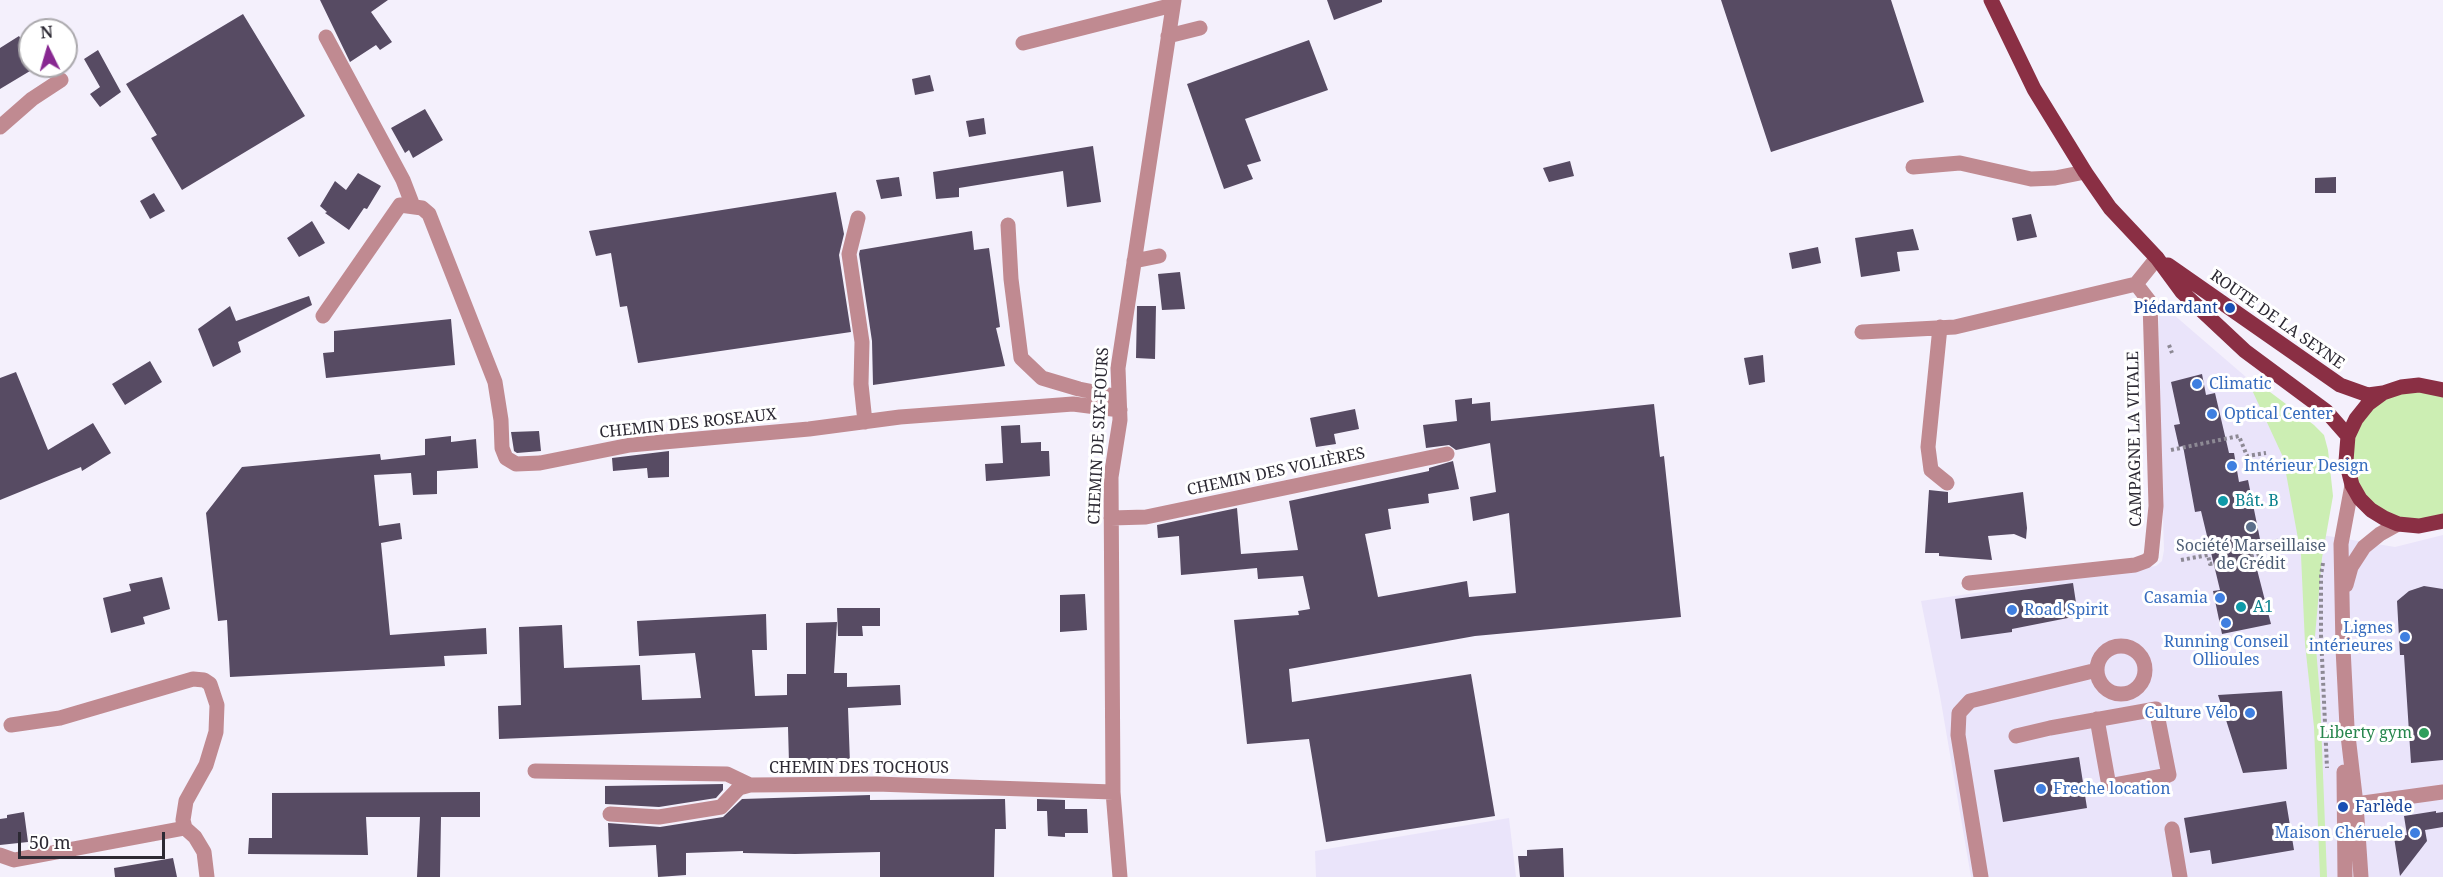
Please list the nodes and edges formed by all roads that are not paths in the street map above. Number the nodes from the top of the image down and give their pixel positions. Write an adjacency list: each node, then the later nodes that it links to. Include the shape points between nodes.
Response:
1 (1991, 0): 10 (main road, ROUTE DE LA SEYNE, via 2034,89)
2 (1174, 2): 4 (street, CHEMIN DE SIX-FOURS); 6 (street)
3 (1200, 28): 4 (street)
4 (1168, 36): 16 (street, CHEMIN DE SIX-FOURS)
5 (326, 37): 11 (street, via 403,180)
6 (1023, 42)
7 (61, 80): 8 (street)
8 (0, 127)
9 (1913, 167): 10 (street, via 1960,163 2031,179)
10 (2085, 172): 15 (main road, ROUTE DE LA SEYNE, via 2110,208)
11 (413, 206): 18 (street, via 400,205); 24 (street, CHEMIN DES ROSEAUX, via 429,214 495,382 502,448 506,458 516,464 630,445)
12 (858, 218): 24 (street, via 849,254 862,342)
13 (1008, 225): 23 (street, via 1021,358 1042,378)
14 (1159, 256): 16 (street)
15 (2157, 258): 17 (street); 22 (main road, ROUTE DE LA SEYNE, via 2340,385 2368,395); 25 (main road, ROUTE DE LA SEYNE, via 2182,292 2205,314 2245,351 2326,411)
16 (1134, 261): 23 (street, CHEMIN DE SIX-FOURS, via 1118,368)
17 (2136, 284): 19 (street, via 1955,327); 32 (street, CAMPAGNE LA VITALE, via 2150,302 2156,506 2151,557 2135,565)
18 (323, 316)
19 (1940, 327): 20 (street); 27 (street, via 1928,447 1931,470)
20 (1862, 332)
21 (2441, 387): 22 (main road, via 2410,386)
22 (2383, 393): 25 (main road, via 2362,411)
23 (1120, 403): 24 (street, CHEMIN DES ROSEAUX); 29 (street, CHEMIN DE SIX-FOURS, via 1111,477)
24 (865, 422)
25 (2348, 436): 28 (main road, via 2346,461)
26 (1447, 454): 29 (street, CHEMIN DES VOLIÈRES, via 1245,500 1146,517)
27 (1947, 483)
28 (2352, 485): 31 (main road, via 2371,510); 33 (street, via 2341,544)
29 (1111, 518): 41 (street, CHEMIN DE SIX-FOURS)
30 (2443, 520): 31 (main road, via 2419,526)
31 (2398, 524): 33 (street, via 2364,547 2351,567)
32 (1970, 584)
33 (2342, 600): 37 (street)
34 (2097, 670): 50 (street, via 1970,701 1959,713 1958,735)
35 (2097, 719): 35 (street, via 2156,709 2169,775 2109,786); 38 (street)
36 (11, 725): 45 (street, via 60,718 193,679 204,680 210,684 217,705 216,732 206,765 186,801)
37 (2347, 727): 43 (street); 52 (street)
38 (2016, 736)
39 (535, 771): 40 (street, CHEMIN DES TOCHOUS, via 727,774)
40 (750, 785): 41 (street, CHEMIN DES TOCHOUS, via 876,784); 44 (street, via 739,788 722,807 659,817)
41 (1113, 792): 49 (street, CHEMIN DE SIX-FOURS)
42 (2443, 792): 43 (street)
43 (2356, 804): 53 (street)
44 (610, 814)
45 (185, 828): 47 (street, via 14,860); 48 (street, via 204,852)
46 (2172, 829): 51 (street)
47 (0, 855)
48 (207, 877)
49 (1119, 877)
50 (1982, 877)
51 (2180, 877)
52 (2345, 877)
53 (2361, 877)

